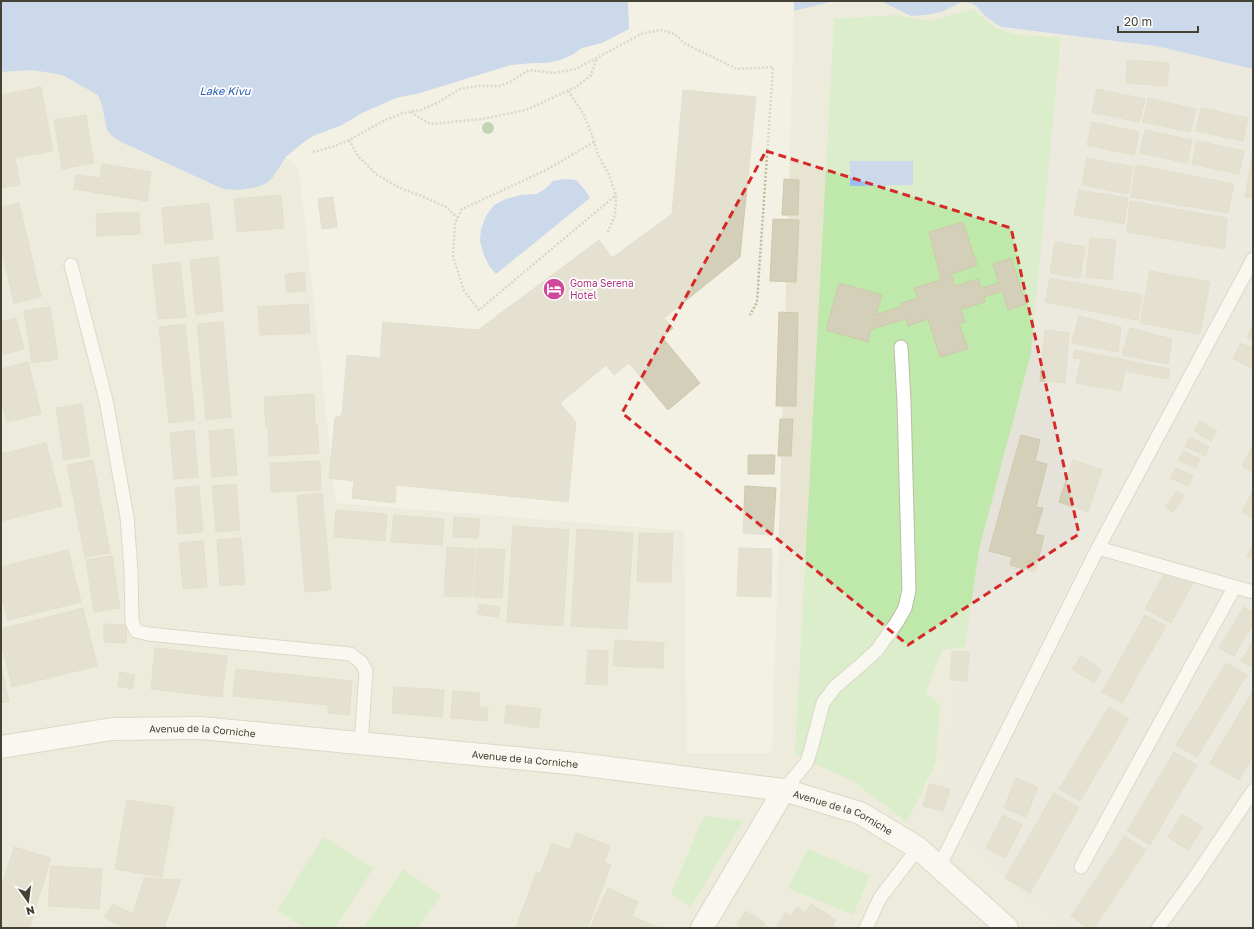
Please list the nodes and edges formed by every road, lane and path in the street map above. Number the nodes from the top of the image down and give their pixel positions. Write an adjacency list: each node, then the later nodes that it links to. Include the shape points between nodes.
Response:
1 (598, 58): 2 (path, via 591,74); 3 (path, via 576,69 554,73 530,70 499,86 460,89 439,102); 12 (path, via 643,33 662,30 675,34 684,43 737,69 773,67 757,302)
2 (568, 91): 3 (path, via 526,110 482,119 430,124); 5 (path, via 583,113)
3 (410, 112): 4 (path, via 385,120)
4 (349, 140): 6 (path); 8 (path, via 358,156 376,174 400,188 446,207)
5 (594, 142): 7 (path); 8 (path, via 544,171 462,209)
6 (314, 152)
7 (616, 195): 8 (path, via 479,310 464,291 453,256 455,223); 9 (path, via 615,215)
8 (458, 218)
9 (607, 234)
10 (1253, 259): 14 (lane)
11 (71, 266): 17 (lane, via 106,400 127,517 132,570 132,622 136,631 350,654 361,662 366,671)
12 (750, 315)
13 (901, 347): 19 (lane, via 909,590 905,608 876,650 835,687 823,703 807,762)
14 (1098, 548): 15 (lane); 22 (lane)
15 (1234, 588): 16 (lane); 23 (lane)
16 (1253, 592)
17 (361, 744): 18 (street, Avenue de la Corniche, via 187,728 112,729); 19 (street, Avenue de la Corniche, via 578,764)
18 (1, 747)
19 (784, 790): 21 (street, Avenue de la Corniche, via 860,813); 24 (street)
20 (1253, 791): 27 (lane)
21 (918, 848): 22 (street, Avenue de la Corniche); 25 (lane, via 880,898)
22 (939, 867): 26 (street, Avenue de la Corniche)
23 (1081, 867)
24 (702, 928)
25 (866, 928)
26 (1007, 928)
27 (1158, 928)

